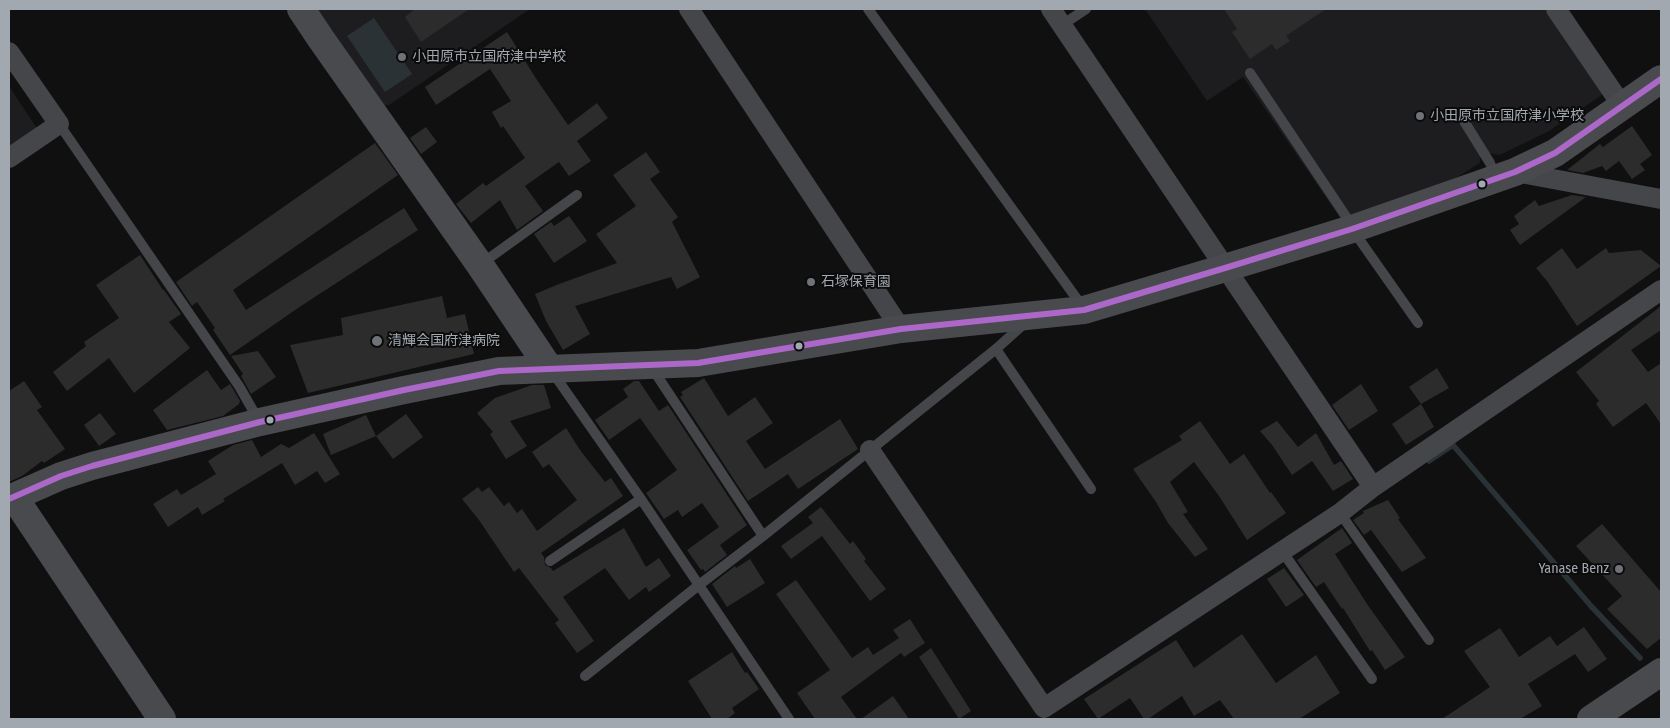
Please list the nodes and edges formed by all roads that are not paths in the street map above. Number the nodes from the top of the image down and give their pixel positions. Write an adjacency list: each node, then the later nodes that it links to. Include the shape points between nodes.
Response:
1 (301, 9): 18 (street)
2 (689, 9): 24 (street)
3 (868, 9): 21 (lane)
4 (1086, 9): 6 (lane)
5 (1556, 9): 10 (street)
6 (1056, 17): 19 (street)
7 (9, 52): 12 (street)
8 (1250, 73): 17 (lane)
9 (1661, 79): 10 (street)
10 (1623, 107): 14 (street, via 1555,153)
11 (1459, 114): 14 (lane, via 1490,163)
12 (59, 124): 13 (street); 28 (lane, via 239,386)
13 (9, 158)
14 (1506, 176): 16 (street); 17 (street)
15 (577, 195): 18 (lane)
16 (1661, 198)
17 (1353, 228): 19 (street); 23 (lane)
18 (480, 265): 27 (street)
19 (1225, 268): 21 (street); 30 (street)
20 (1661, 290): 30 (street)
21 (1084, 310): 22 (street)
22 (1035, 315): 24 (street); 25 (lane)
23 (1418, 323)
24 (901, 329): 26 (street, via 698,363)
25 (996, 349): 29 (lane); 31 (lane)
26 (650, 366): 27 (street); 35 (lane)
27 (550, 368): 28 (street, via 499,371); 33 (lane)
28 (260, 422): 32 (street, via 92,466)
29 (870, 450): 35 (lane); 43 (street)
30 (1373, 487): 34 (street)
31 (1091, 489)
32 (11, 498): 44 (street)
33 (641, 499): 37 (lane); 38 (lane)
34 (1340, 513): 36 (street); 39 (lane)
35 (763, 536): 38 (lane)
36 (1282, 551): 42 (lane); 43 (street)
37 (550, 561)
38 (699, 585): 41 (lane); 45 (lane)
39 (1429, 640)
40 (1661, 672): 46 (street)
41 (585, 676)
42 (1372, 679)
43 (1048, 714)
44 (162, 719)
45 (789, 719)
46 (1591, 719)

